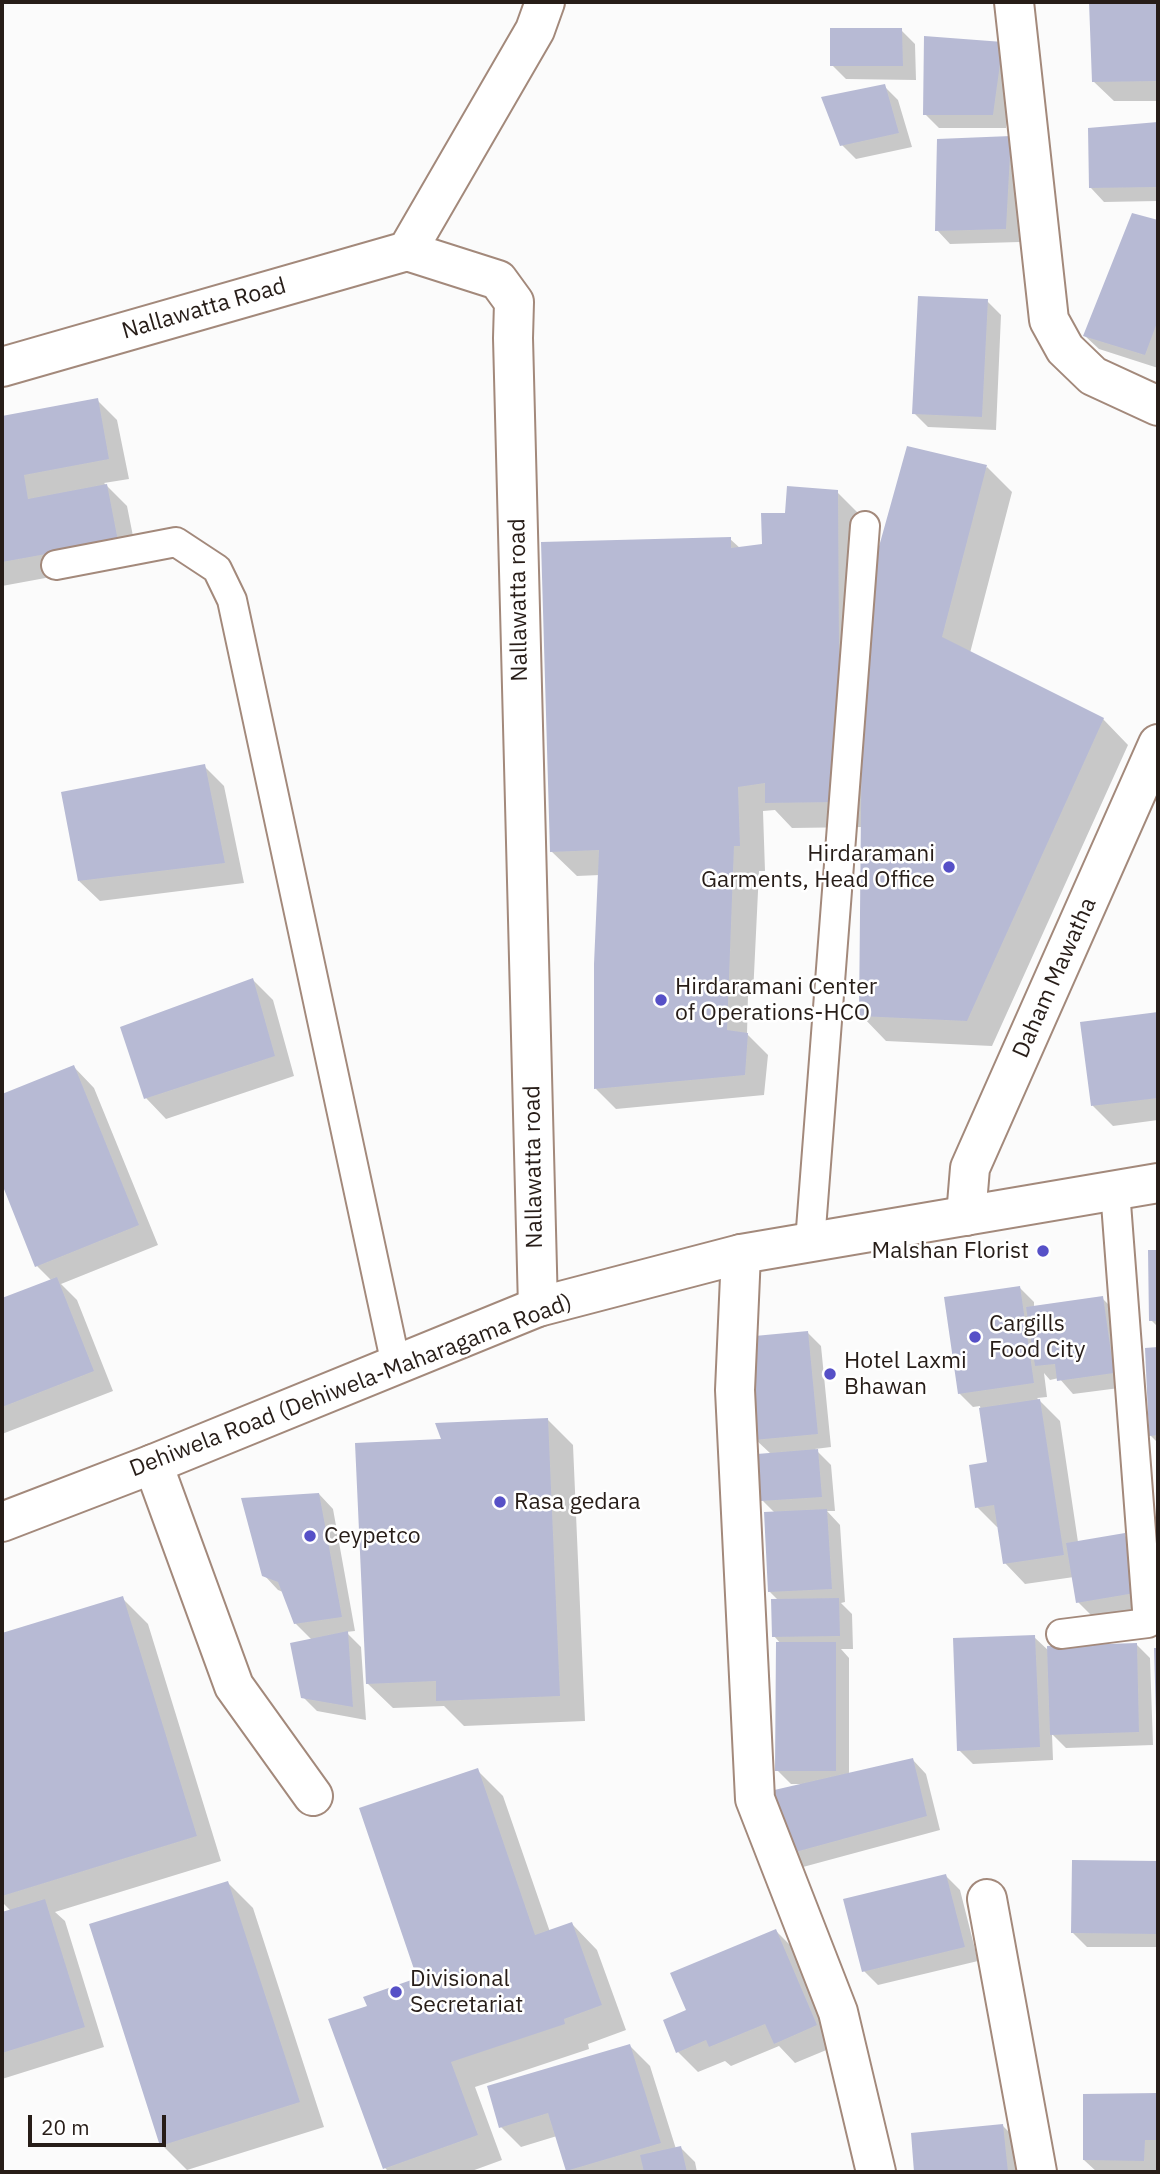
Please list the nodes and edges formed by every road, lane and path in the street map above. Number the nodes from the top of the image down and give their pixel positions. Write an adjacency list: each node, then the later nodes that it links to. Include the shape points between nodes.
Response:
1 (545, 2): 3 (street, via 535,30)
2 (1014, 2): 5 (street, via 1049,320 1065,349 1093,376)
3 (407, 251): 4 (street, Nallawatta Road); 14 (street, Nallawatta road, via 498,280 514,302)
4 (2, 367)
5 (1158, 406)
6 (865, 526): 12 (lane)
7 (56, 565): 15 (lane, via 176,542 218,569 232,600)
8 (1158, 744): 11 (street, Daham Mawatha, via 970,1168)
9 (1158, 1183): 10 (street, Dehiwela Road (Dehiwela-Maharagama Road))
10 (1115, 1190): 11 (street, Dehiwela Road (Dehiwela-Maharagama Road)); 18 (lane, via 1148,1623)
11 (966, 1216): 12 (street, Dehiwela Road (Dehiwela-Maharagama Road))
12 (810, 1242): 13 (street, Dehiwela Road (Dehiwela-Maharagama Road))
13 (741, 1254): 14 (street, Dehiwela Road (Dehiwela-Maharagama Road)); 21 (street, via 735,1390 755,1799 838,2012)
14 (538, 1307): 15 (street, Dehiwela Road (Dehiwela-Maharagama Road))
15 (396, 1365): 16 (street, Dehiwela Road (Dehiwela-Maharagama Road))
16 (153, 1464): 17 (street, Dehiwela Road (Dehiwela-Maharagama Road)); 19 (street, via 234,1686)
17 (2, 1522)
18 (1061, 1634)
19 (313, 1796)
20 (987, 1899): 22 (street)
21 (876, 2172)
22 (1037, 2172)

